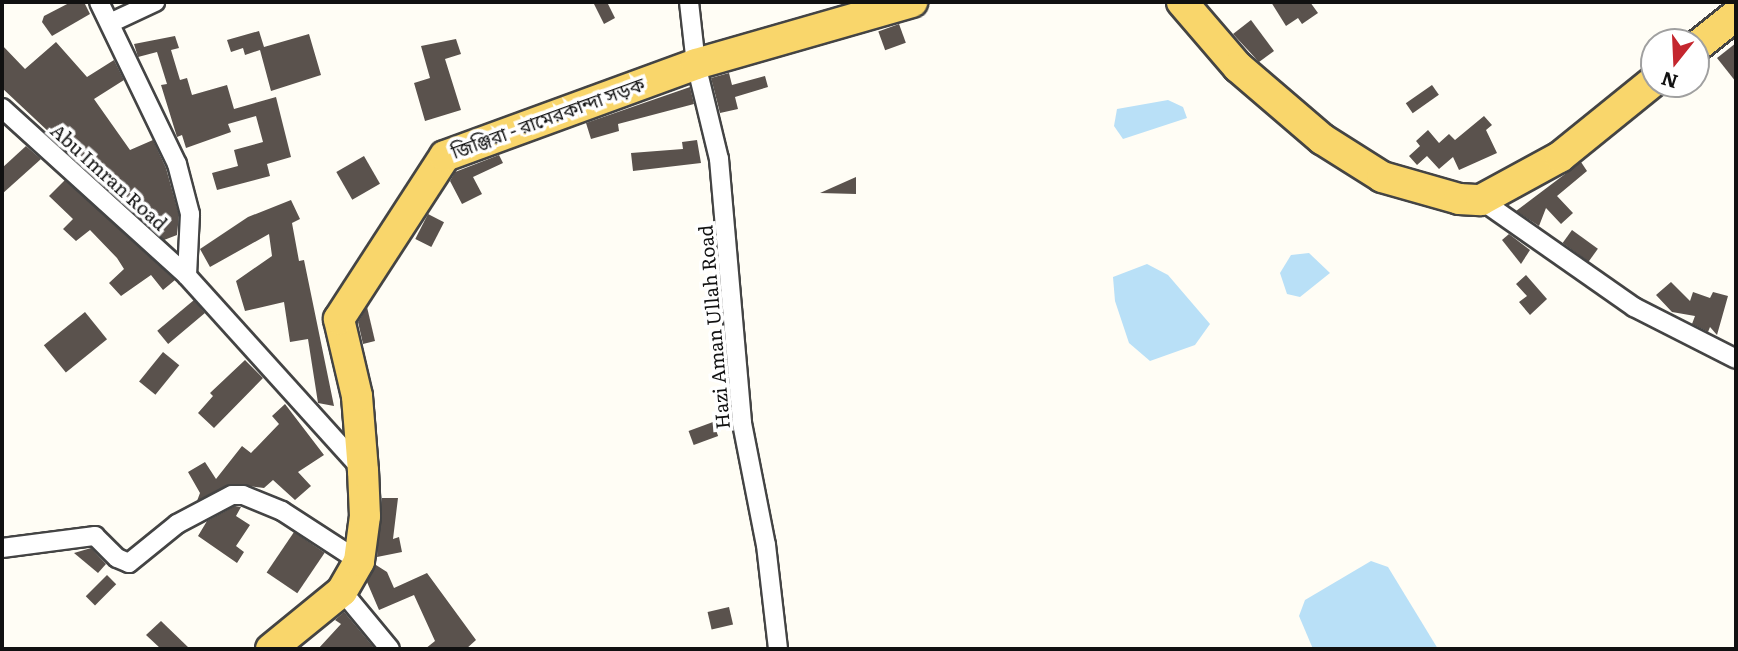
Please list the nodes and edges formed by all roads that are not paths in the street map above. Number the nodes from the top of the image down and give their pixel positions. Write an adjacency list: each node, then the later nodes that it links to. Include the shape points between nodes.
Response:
1 (99, 2): 7 (street)
2 (155, 2): 7 (street)
3 (689, 2): 9 (street, Hazi Aman Ullah Road)
4 (912, 2): 9 (main road, জিঞ্জিরা - রামেরকান্দা সড়ক)
5 (1182, 2): 12 (main road, via 1238,66 1322,139 1382,177 1460,199)
6 (1736, 15): 8 (main road)
7 (110, 23): 13 (street, via 177,164 190,214)
8 (1710, 36)
9 (696, 64): 15 (main road, জিঞ্জিরা - রামেরকান্দা সড়ক, via 461,148 434,166 339,319 357,396); 21 (street, Hazi Aman Ullah Road, via 719,159 742,423 766,545)
10 (1640, 92): 12 (main road, via 1560,157)
11 (2, 108): 13 (street, Abu Imran Road)
12 (1481, 200): 14 (street, via 1634,307)
13 (187, 276): 15 (street, Abu Imran Road)
14 (1736, 359)
15 (363, 471): 17 (main road, জিঞ্জিরা - রামেরকান্দা সড়ক, via 365,516)
16 (2, 548): 17 (street, via 95,536 117,558 129,563 177,524 232,495 243,495 282,511)
17 (359, 561): 18 (main road, জিঞ্জিরা - রামেরকান্দা সড়ক)
18 (342, 591): 19 (main road, জিঞ্জিরা - রামেরকান্দা সড়ক); 20 (street)
19 (271, 649)
20 (390, 649)
21 (779, 649)

